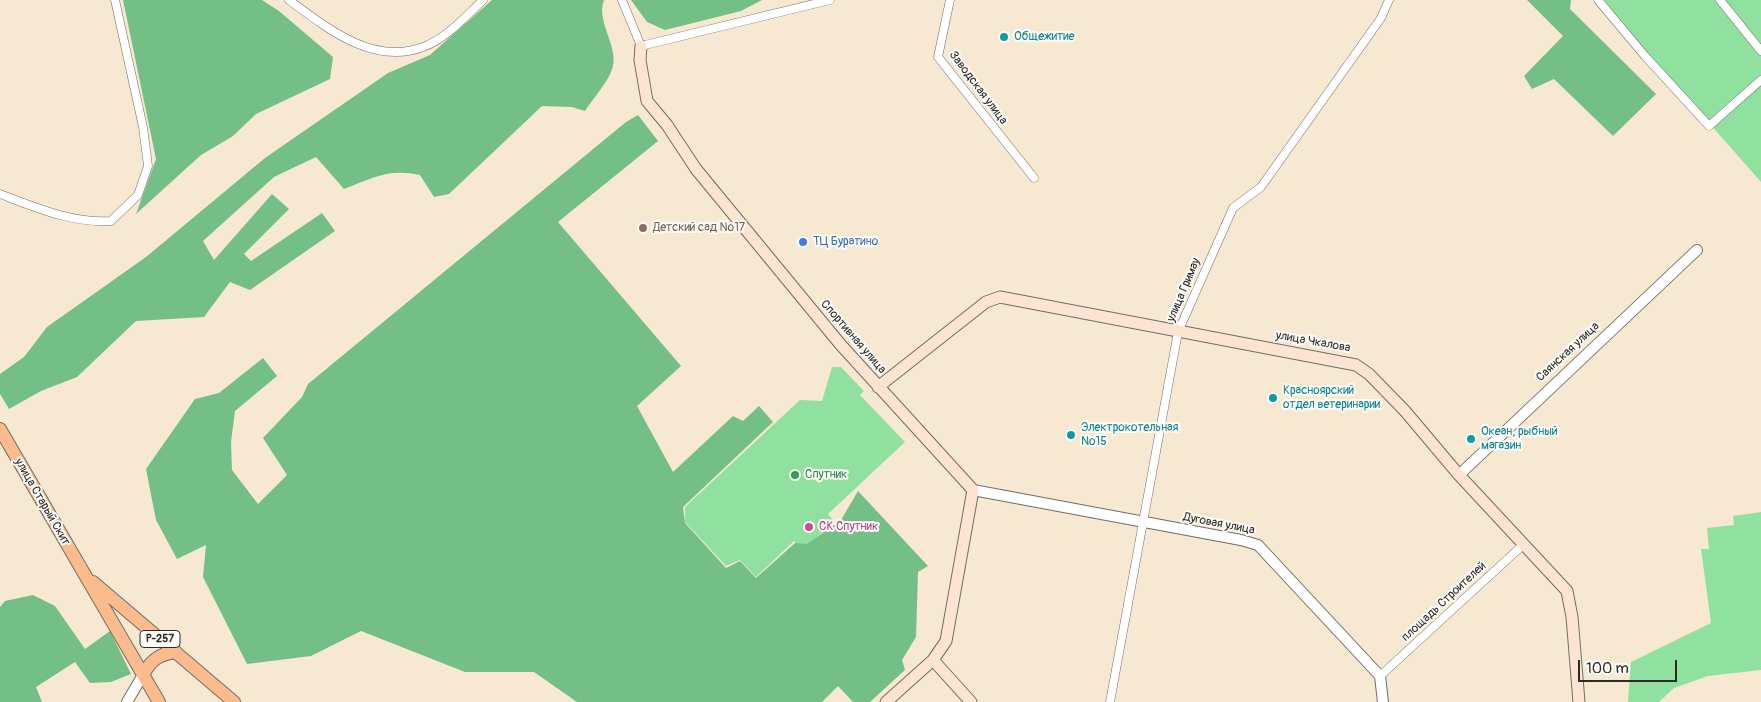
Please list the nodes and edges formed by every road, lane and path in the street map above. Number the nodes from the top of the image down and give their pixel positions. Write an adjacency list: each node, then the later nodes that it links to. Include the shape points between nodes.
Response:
1 (115, 0): 15 (street, via 143,127 148,166 138,195 111,221 88,222 61,217)
2 (289, 0): 3 (street, via 356,44 388,52 424,47 458,24)
3 (484, 0)
4 (622, 0): 11 (street)
5 (830, 0): 11 (street)
6 (950, 0): 14 (street, Заводская улица, via 938,57)
7 (1389, 0): 10 (street, улица Гримау)
8 (1598, 0): 13 (street, via 1709,126)
9 (1720, 0): 12 (street)
10 (1382, 4): 17 (street, улица Гримау, via 1381,18 1261,187 1233,208)
11 (641, 46): 18 (main road, Спортивная улица, via 646,101 724,204)
12 (1761, 51)
13 (1761, 80)
14 (1034, 178)
15 (0, 194)
16 (1697, 250): 20 (street, Саянская улица)
17 (1178, 332): 18 (main road, улица Чкалова, via 993,298); 20 (main road, улица Чкалова, via 1356,365 1369,374 1405,412); 22 (street, улица Гримау)
18 (878, 387): 21 (main road, Спортивная улица)
19 (0, 429): 24 (highway, улица Старый Скит / Р-257)
20 (1459, 475): 23 (main road, улица Чкалова)
21 (973, 490): 22 (street, Дуговая улица); 26 (main road, via 946,641)
22 (1143, 523): 28 (street, Дуговая улица, via 1258,545); 34 (street, улица Гримау)
23 (1524, 544): 28 (street, площадь Строителей); 36 (main road, улица Чкалова, via 1569,597)
24 (86, 576): 25 (highway, Р-257); 27 (highway, Р-257)
25 (176, 652): 27 (highway, Р-257, via 162,654 150,662); 31 (highway, Р-257)
26 (933, 660): 32 (main road); 33 (main road)
27 (144, 674): 29 (street); 30 (highway, Р-257)
28 (1380, 676): 35 (street)
29 (127, 702)
30 (159, 702)
31 (234, 702)
32 (886, 702)
33 (971, 702)
34 (1110, 702)
35 (1383, 702)
36 (1579, 702)

